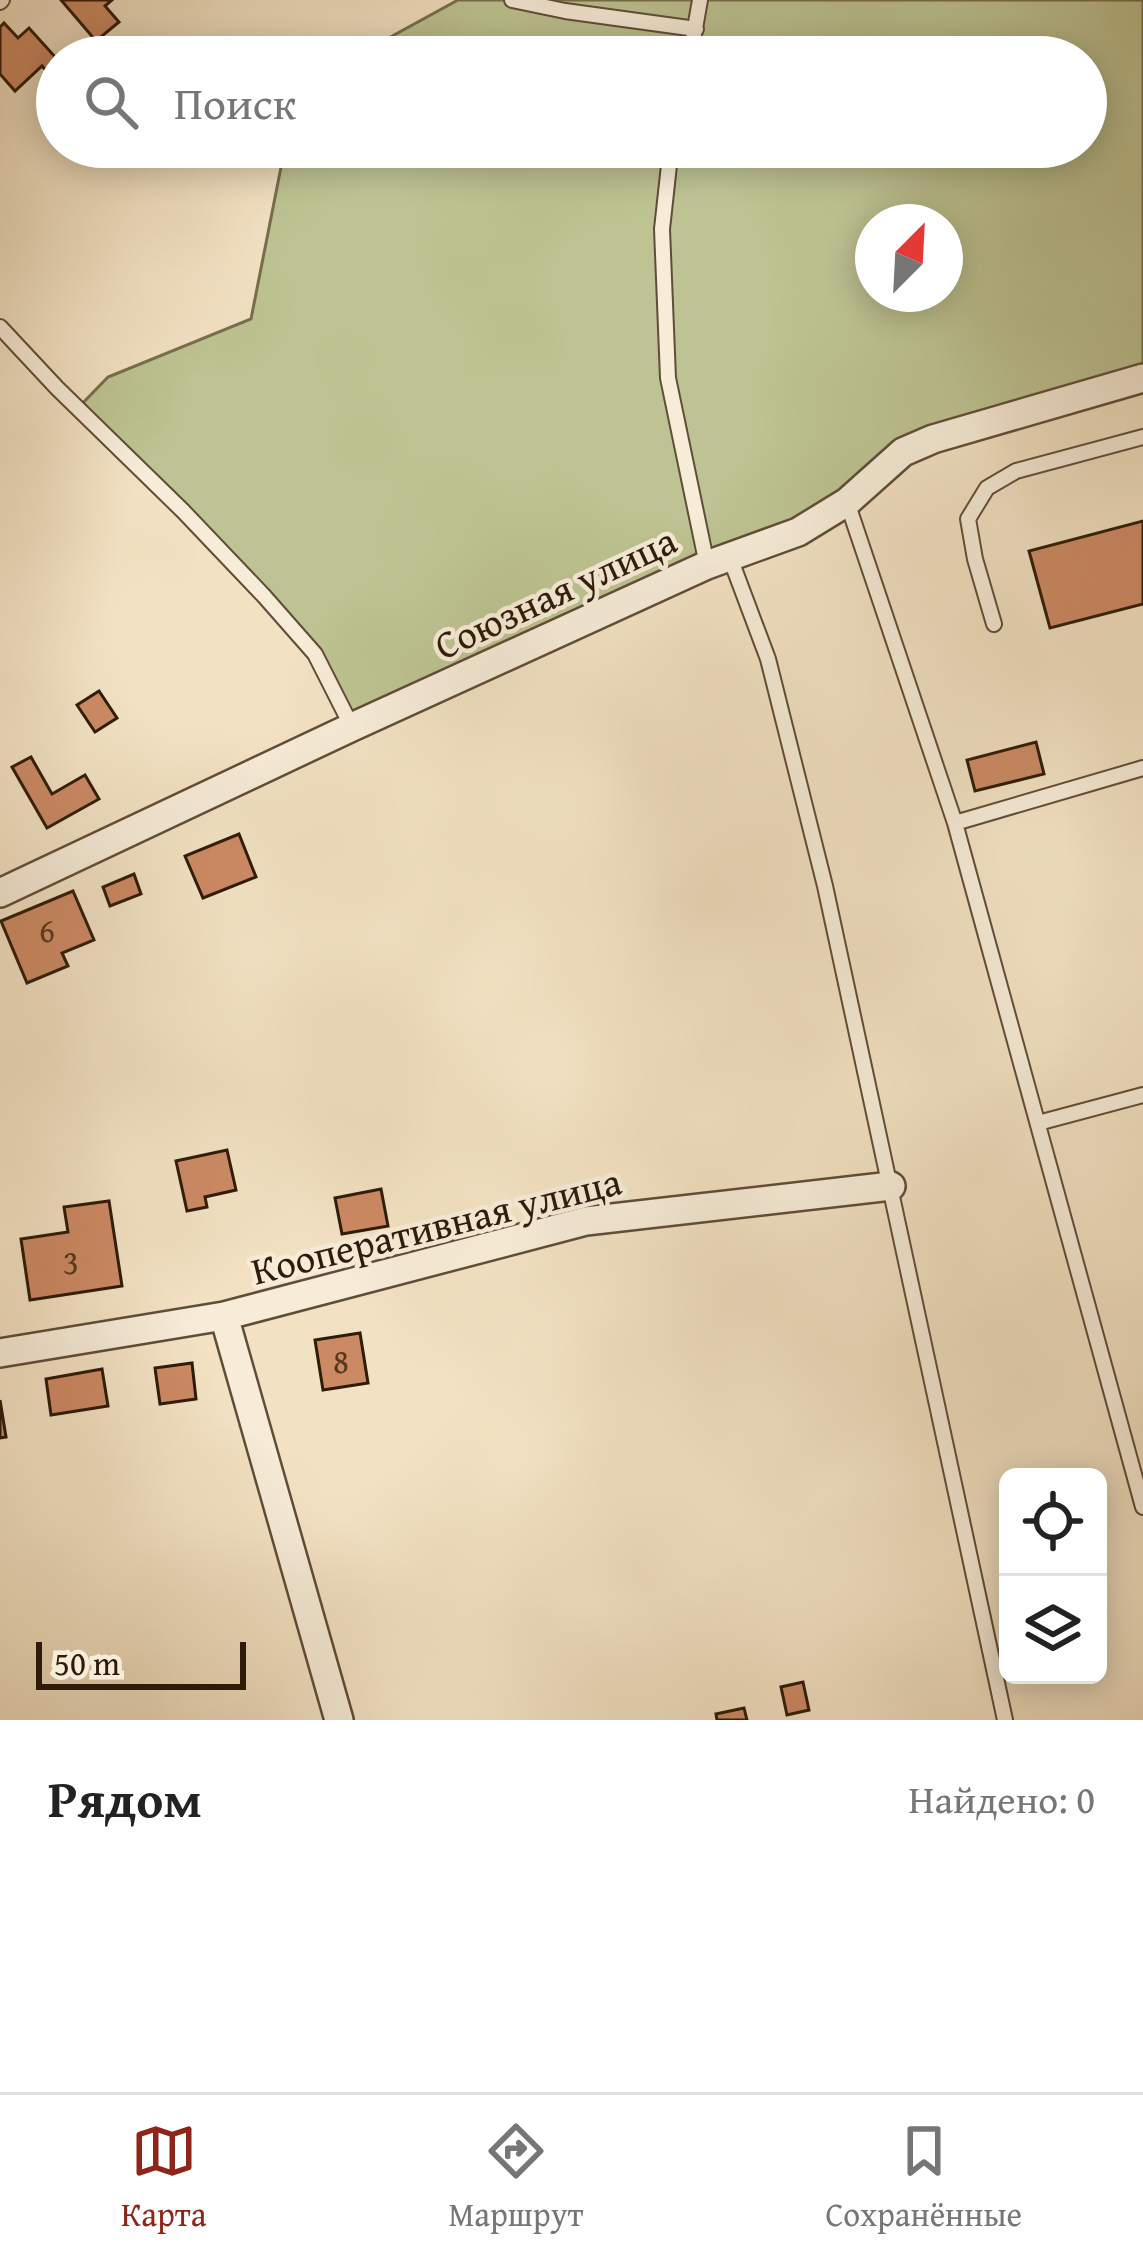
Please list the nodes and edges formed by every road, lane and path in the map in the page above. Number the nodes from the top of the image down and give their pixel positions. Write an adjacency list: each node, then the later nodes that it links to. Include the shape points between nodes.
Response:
1 (512, 0): 3 (lane)
2 (700, 0): 3 (lane)
3 (696, 29): 4 (lane)
4 (694, 36)
5 (669, 168): 10 (lane, via 662,229 668,378)
6 (0, 327): 12 (lane, via 264,596 315,654)
7 (1143, 379): 9 (street, Союзная улица, via 934,439 903,452)
8 (1143, 437): 11 (lane, via 1016,471 988,488 968,519)
9 (847, 502): 10 (street, Союзная улица, via 798,532); 14 (lane)
10 (718, 560): 12 (street, Союзная улица); 18 (lane, via 768,658)
11 (994, 624)
12 (352, 727): 15 (street, Союзная улица)
13 (1143, 768): 14 (lane)
14 (955, 823): 17 (lane)
15 (0, 893)
16 (1143, 1095): 17 (lane)
17 (1038, 1123): 21 (lane)
18 (891, 1186): 19 (street, Кооперативная улица, via 586,1221); 23 (lane)
19 (224, 1316): 20 (street, Кооперативная улица); 22 (street)
20 (0, 1353)
21 (1143, 1507)
22 (339, 1720)
23 (1005, 1720)

